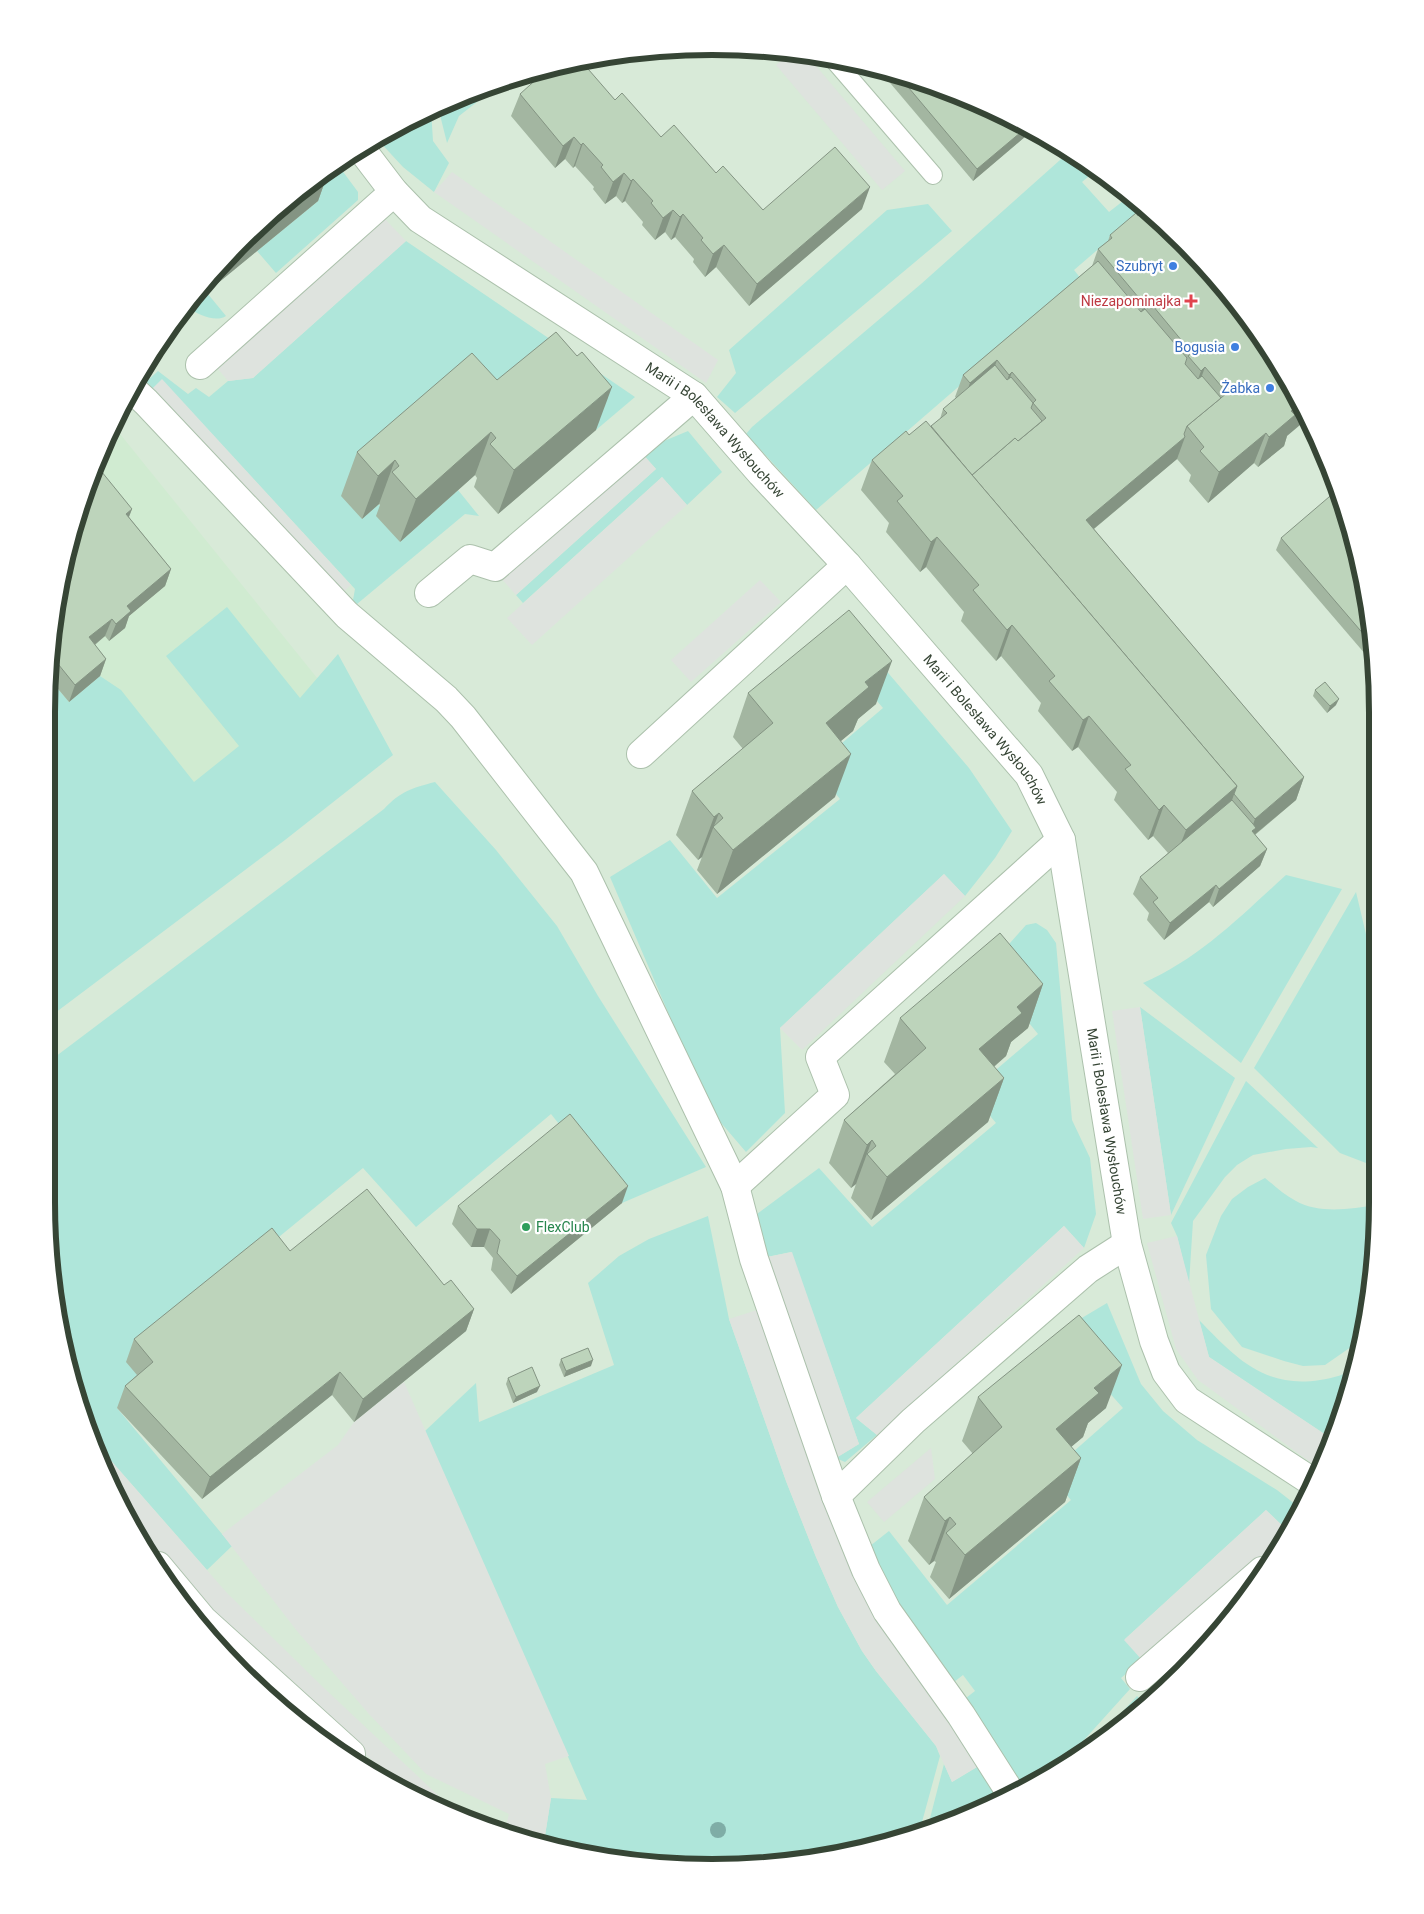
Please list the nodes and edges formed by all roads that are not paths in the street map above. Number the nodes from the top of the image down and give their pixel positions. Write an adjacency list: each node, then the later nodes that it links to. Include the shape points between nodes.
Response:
1 (841, 68): 3 (lane)
2 (365, 155): 4 (street, Marii i Bolesława Wysłouchów)
3 (933, 175)
4 (394, 192): 5 (street); 7 (street, Marii i Bolesława Wysłouchów, via 420,219)
5 (200, 365)
6 (137, 394): 12 (street, via 348,615 463,717 584,872)
7 (694, 396): 8 (street, Marii i Bolesława Wysłouchów); 9 (street, via 495,568 470,558)
8 (847, 565): 10 (street); 11 (street, Marii i Bolesława Wysłouchów, via 1029,775)
9 (429, 593)
10 (641, 754)
11 (1061, 840): 12 (street, via 820,1057 835,1095); 13 (street, Marii i Bolesława Wysłouchów)
12 (735, 1186): 15 (street, via 754,1259)
13 (1127, 1244): 14 (street, Marii i Bolesława Wysłouchów, via 1154,1341 1166,1372 1187,1400); 15 (street, via 1088,1269 919,1415)
14 (1307, 1479)
15 (836, 1496): 20 (street, via 866,1570 887,1611 961,1715)
16 (1244, 1587): 18 (street)
17 (214, 1630): 19 (street)
18 (1140, 1677)
19 (335, 1739)
20 (1008, 1788)

